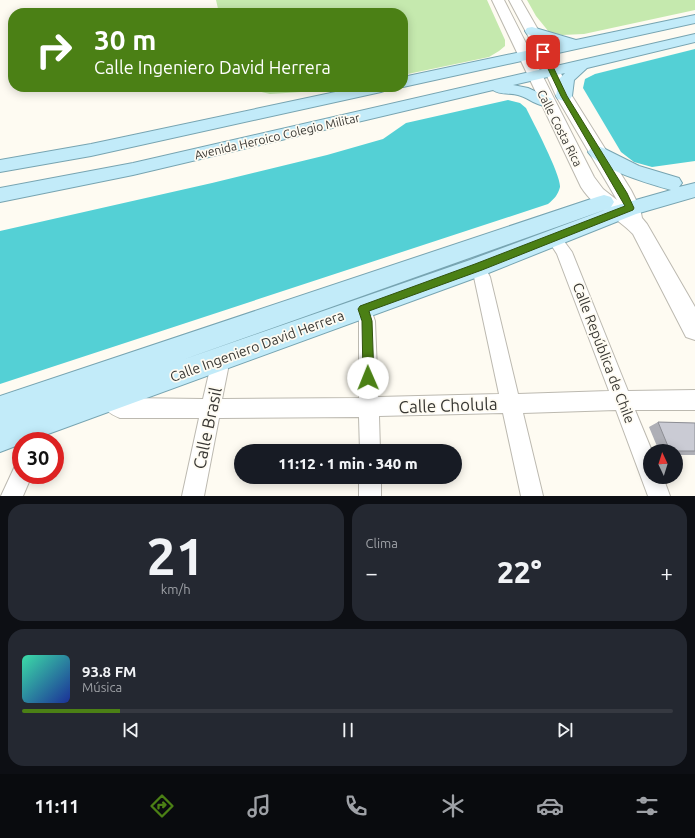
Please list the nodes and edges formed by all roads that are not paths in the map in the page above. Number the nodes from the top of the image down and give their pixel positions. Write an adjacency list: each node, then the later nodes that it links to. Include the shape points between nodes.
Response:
1 (498, 0): 8 (main road, Calle Costa Rica)
2 (515, 0): 4 (main road, Calle Costa Rica)
3 (695, 19): 6 (main road)
4 (532, 31): 6 (main road); 7 (main road, Calle Costa Rica)
5 (695, 38): 9 (main road, Avenida Heroico Colegio Militar)
6 (579, 45): 7 (main road)
7 (543, 52): 8 (main road); 10 (main road, Calle Costa Rica)
8 (526, 56): 11 (main road, Calle Costa Rica); 12 (main road)
9 (581, 66): 10 (main road, Avenida Heroico Colegio Militar); 15 (main road, via 567,78)
10 (554, 72): 11 (main road, Avenida Heroico Colegio Militar); 15 (main road, Calle Costa Rica)
11 (534, 76): 13 (main road, Avenida Heroico Colegio Militar); 16 (main road, Calle Costa Rica)
12 (408, 81)
13 (484, 88): 16 (main road, via 518,90); 18 (main road, Avenida Heroico Colegio Militar)
14 (358, 92): 17 (main road, Avenida Heroico Colegio Militar)
15 (564, 96): 19 (main road, Calle Costa Rica)
16 (546, 102): 24 (main road, Calle Costa Rica, via 591,187)
17 (212, 124): 18 (main road, via 220,136); 20 (main road, Avenida Heroico Colegio Militar)
18 (244, 144): 23 (main road, Avenida Heroico Colegio Militar)
19 (597, 152): 21 (main road, via 627,170); 24 (main road, Calle Costa Rica)
20 (0, 166)
21 (672, 182): 22 (main road, Calle Ingeniero David Herrera); 24 (main road, Calle Ingeniero David Herrera)
22 (694, 188): 24 (main road, Calle Ingeniero David Herrera)
23 (0, 195)
24 (622, 207): 25 (main road, Calle Ingeniero David Herrera); 28 (main road, Calle Costa Rica, via 640,229); 36 (main road, Calle Ingeniero David Herrera)
25 (553, 237): 26 (main road, Calle Ingeniero David Herrera); 31 (street, Calle República de Chile, via 564,252)
26 (478, 267): 27 (main road, Calle Ingeniero David Herrera); 33 (street, via 482,274)
27 (363, 309): 29 (main road, Calle Ingeniero David Herrera); 34 (street, via 367,321)
28 (695, 329)
29 (218, 361): 30 (main road, Calle Ingeniero David Herrera); 35 (street, Calle Brasil, via 219,370)
30 (108, 399): 35 (street, Calle Cholula, via 120,408); 37 (main road, Calle Ingeniero David Herrera)
31 (622, 400): 32 (street, Calle Cholula); 33 (street, Calle Cholula); 41 (street, Calle República de Chile)
32 (695, 400)
33 (510, 403): 34 (street, Calle Cholula); 48 (street)
34 (369, 407): 35 (street, Calle Cholula); 40 (street)
35 (211, 408): 46 (street, Calle Brasil)
36 (0, 410)
37 (38, 432)
38 (12, 435): 39 (main road, Calle Ingeniero David Herrera)
39 (0, 437)
40 (370, 444)
41 (643, 454)
42 (17, 484): 45 (street)
43 (370, 484): 47 (street)
44 (655, 484): 49 (street)
45 (12, 496)
46 (193, 496)
47 (370, 496)
48 (532, 496)
49 (659, 496)

